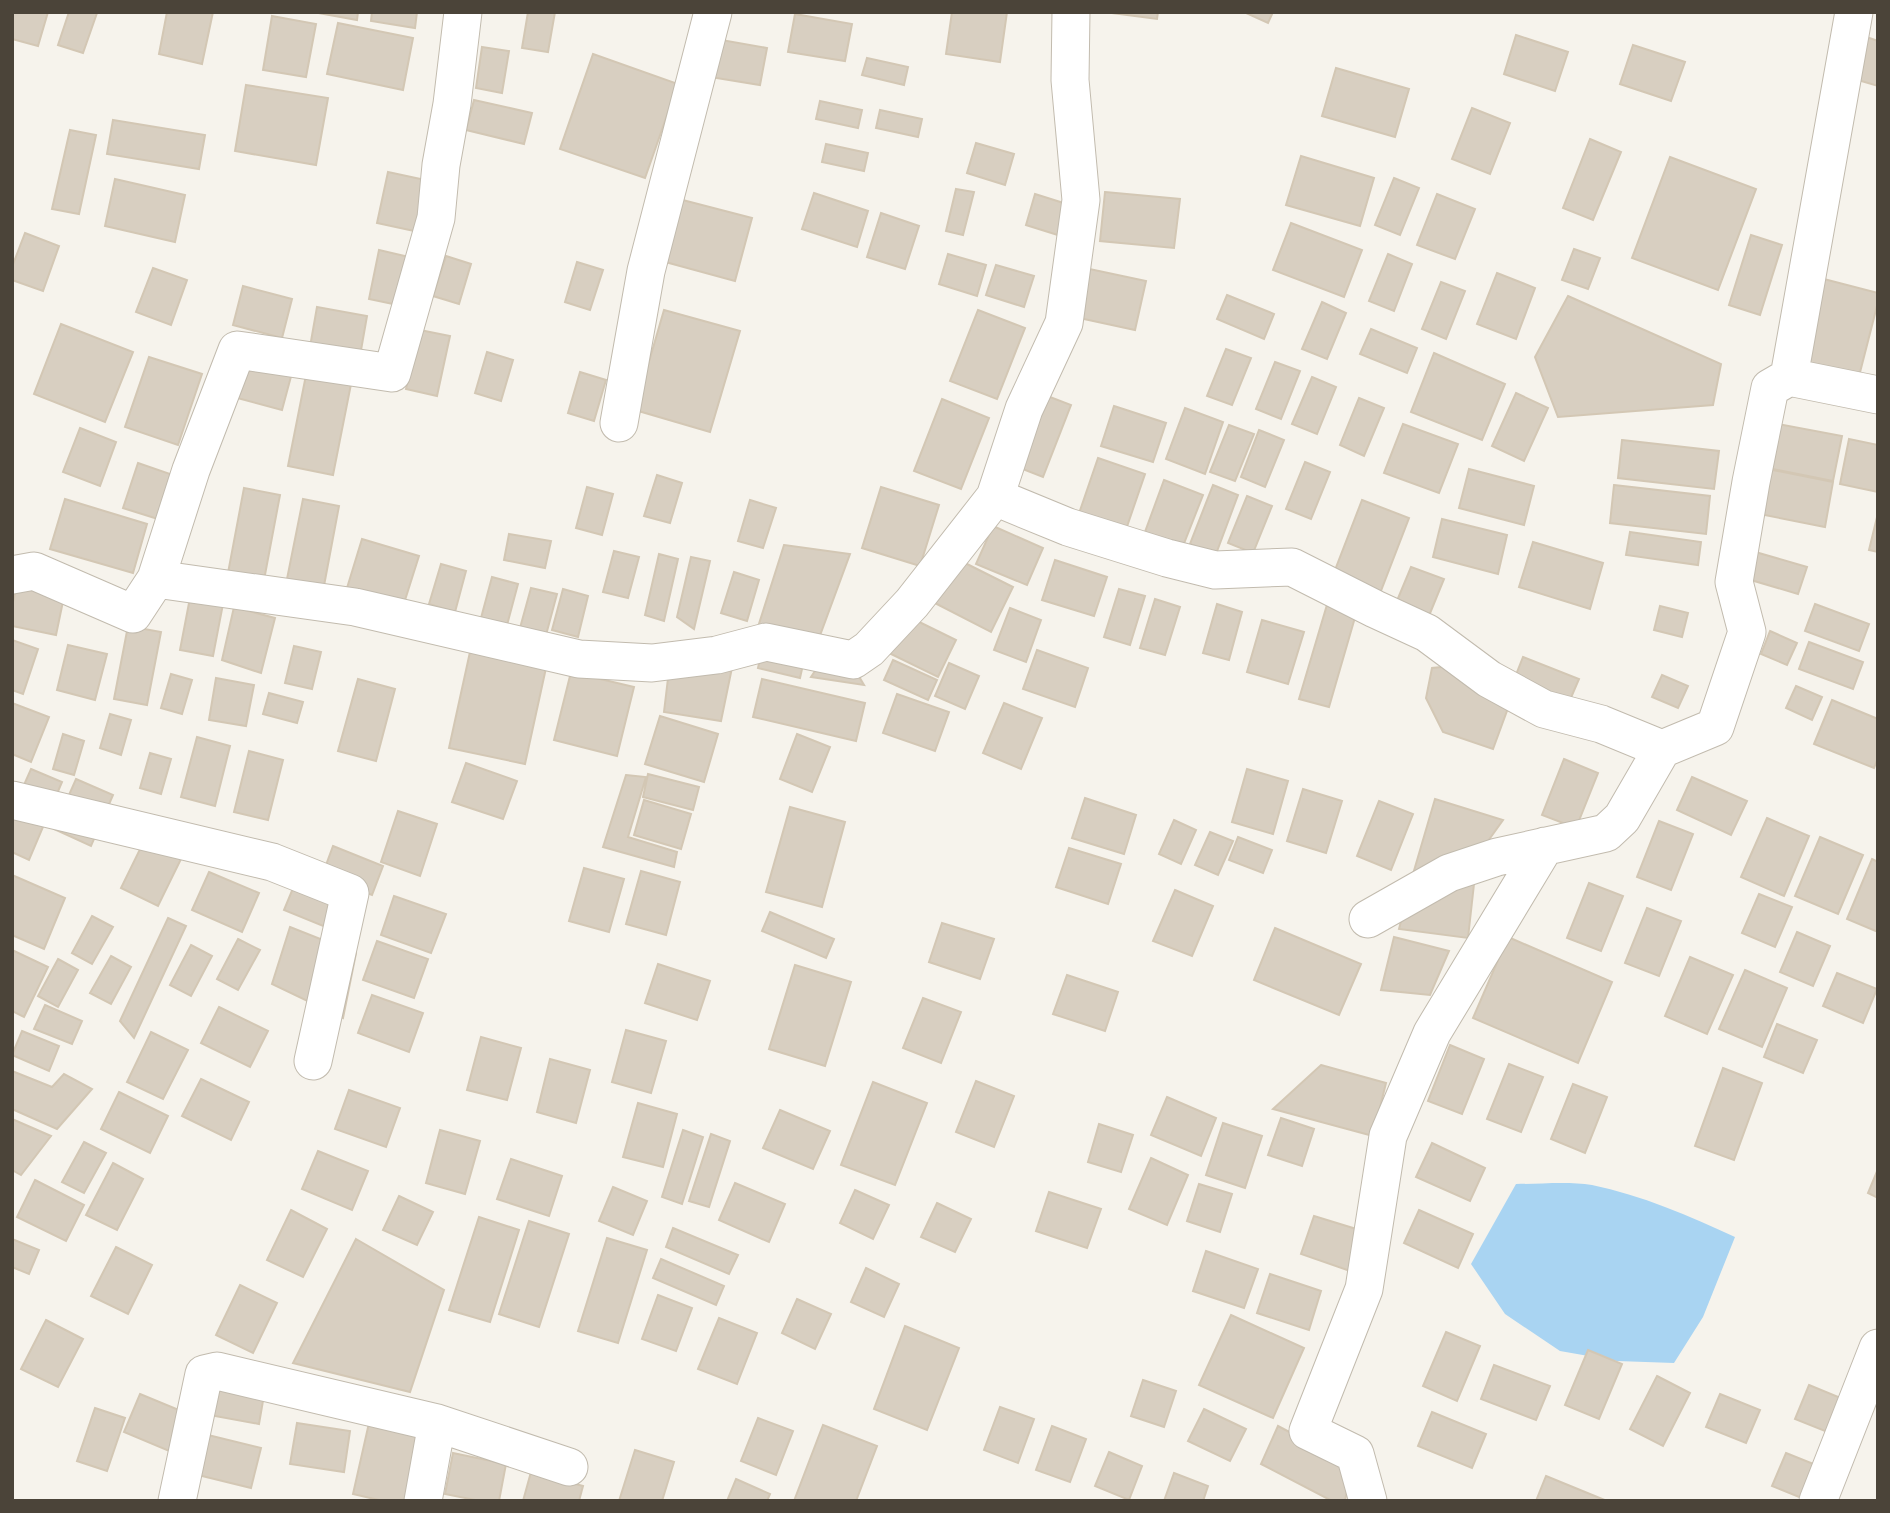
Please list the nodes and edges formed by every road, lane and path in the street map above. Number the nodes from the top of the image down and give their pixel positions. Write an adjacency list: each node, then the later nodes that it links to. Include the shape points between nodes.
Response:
1 (463, 12): 10 (street, via 436,218 391,373 237,350)
2 (713, 12): 7 (street, via 646,271)
3 (1071, 12): 8 (street, via 1070,80 1081,200 1064,323 1024,409)
4 (1854, 12): 5 (street)
5 (1789, 377): 6 (street); 11 (street, via 1770,388 1734,582 1747,632 1715,727)
6 (1878, 395)
7 (619, 423)
8 (995, 497): 10 (street, via 912,603 853,660 766,642 717,655 652,663 579,659 355,607); 11 (street, via 1068,527 1215,570 1292,567 1427,633 1489,679 1544,709 1601,724)
9 (12, 575): 10 (street, via 34,571 133,614)
10 (156, 579)
11 (1662, 748): 13 (street, via 1622,818 1606,834)
12 (12, 800): 15 (street, via 272,862 350,894)
13 (1545, 846): 14 (street, via 1449,873); 21 (street, via 1432,1033 1388,1136 1364,1289 1308,1431 1355,1454)
14 (1368, 919)
15 (313, 1061)
16 (1878, 1348): 22 (street)
17 (437, 1423): 18 (street); 19 (street, via 217,1371 204,1374); 20 (street)
18 (569, 1467)
19 (177, 1501)
20 (423, 1501)
21 (1368, 1501)
22 (1818, 1501)

